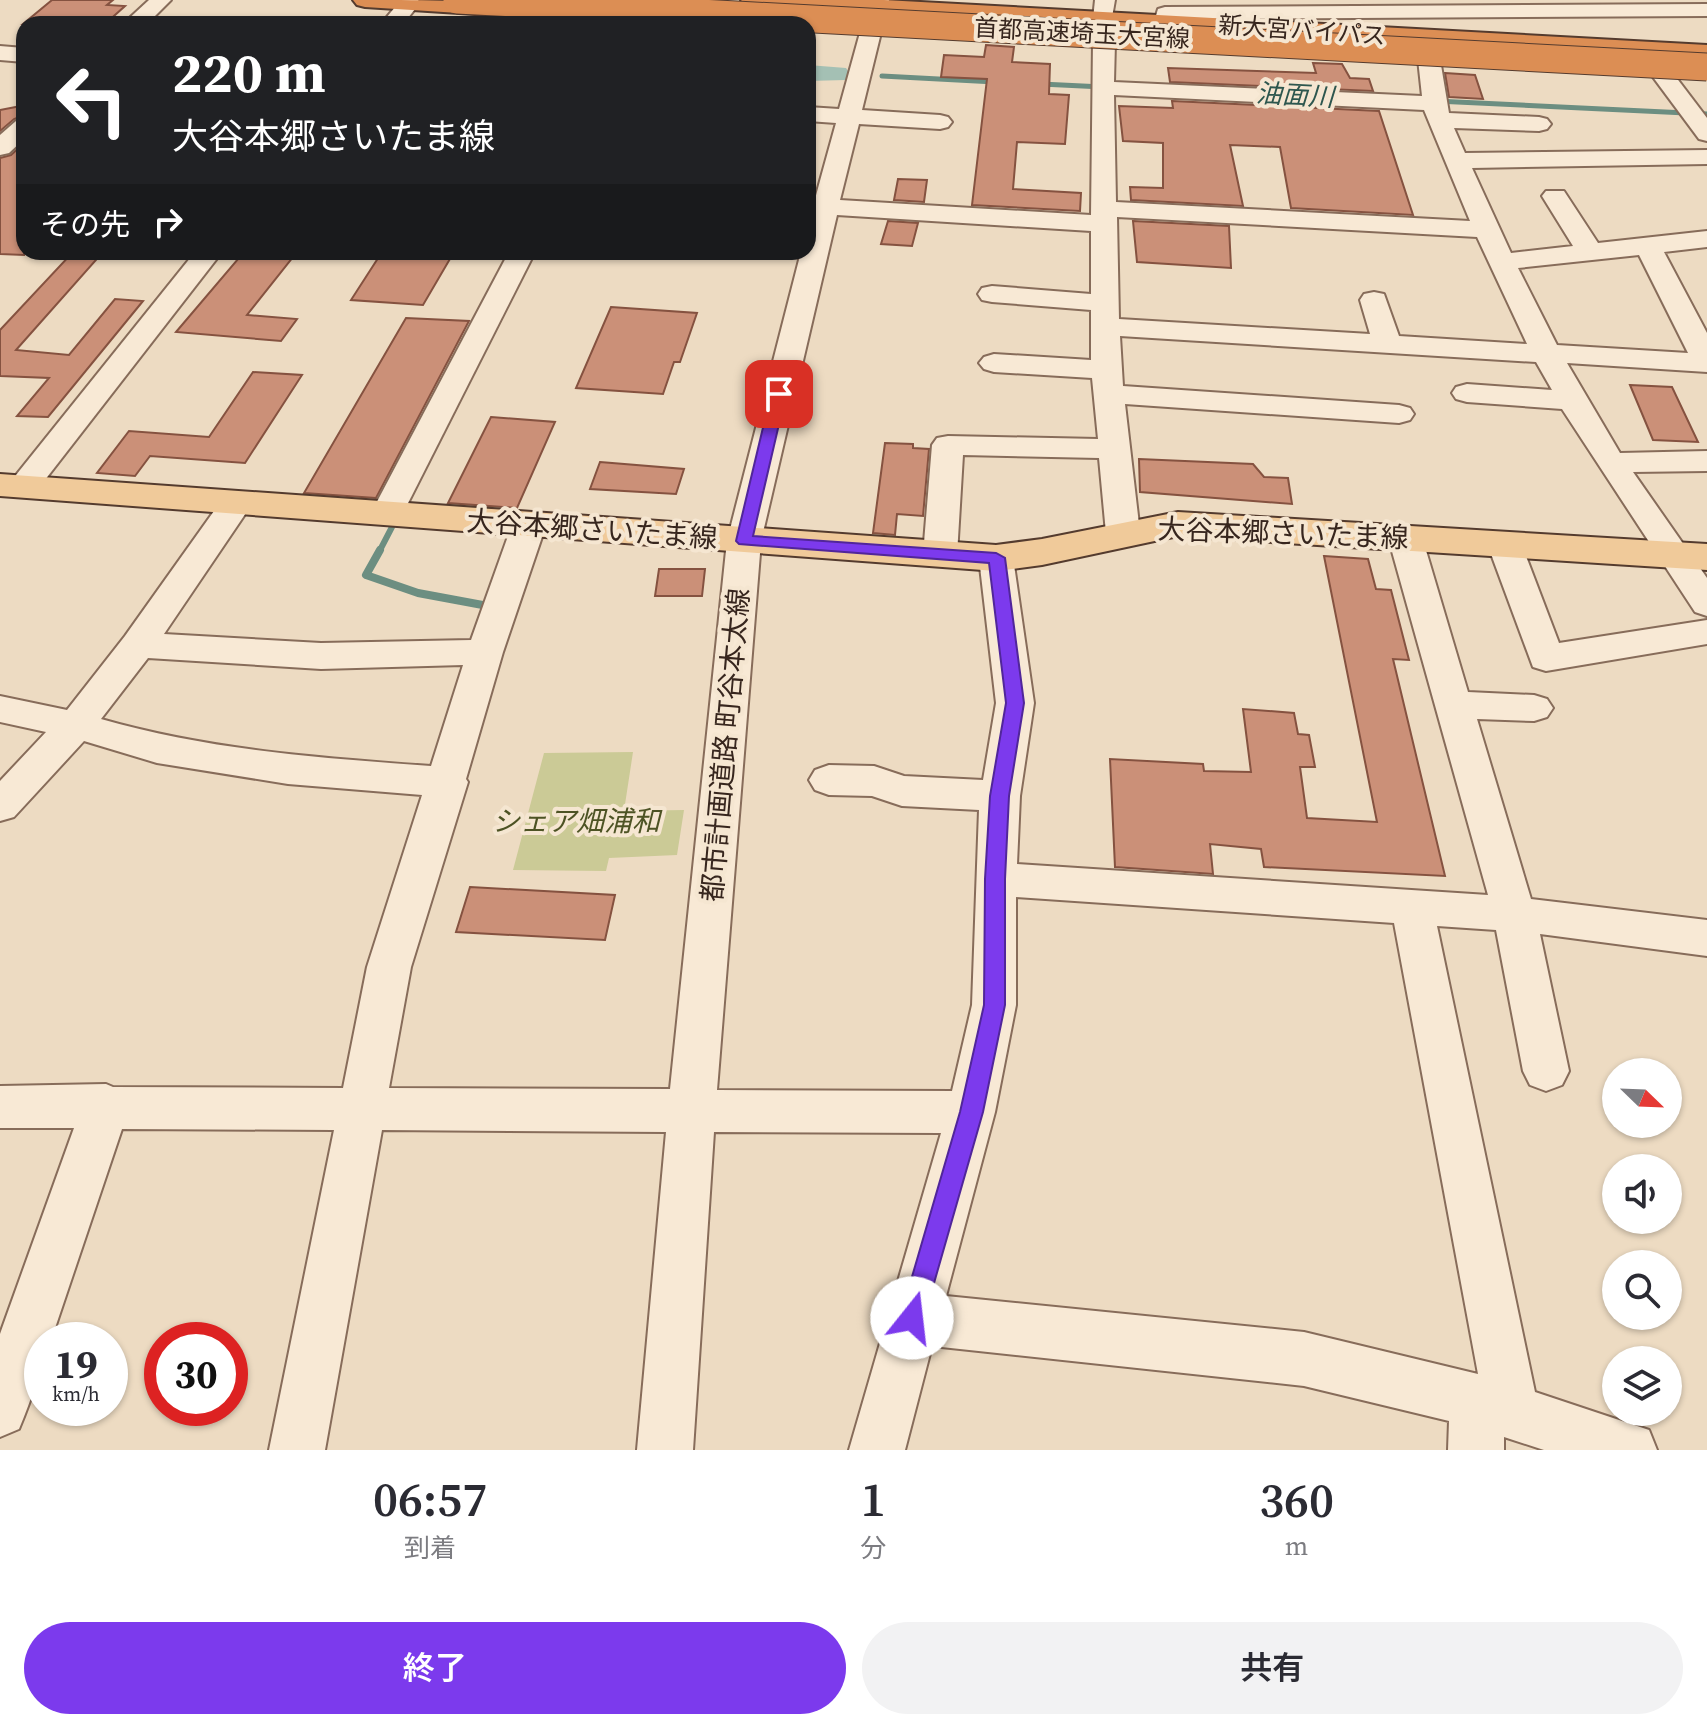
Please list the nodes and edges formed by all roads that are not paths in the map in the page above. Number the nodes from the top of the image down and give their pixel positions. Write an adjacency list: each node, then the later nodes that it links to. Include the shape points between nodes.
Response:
1 (161, 0): 14 (street)
2 (365, 0): 7 (highway)
3 (457, 0): 17 (highway, 首都高速埼玉大宮線, bridge)
4 (609, 0): 24 (highway, 首都高速埼玉大宮線)
5 (705, 0): 13 (highway, via 768,11)
6 (753, 0): 13 (highway, 新大宮バイパス)
7 (410, 3): 8 (highway); 15 (street)
8 (519, 5): 16 (highway)
9 (1666, 5): 11 (street); 12 (street)
10 (1409, 7): 12 (street); 20 (street, via 1165,13); 22 (street)
11 (1707, 10)
12 (1619, 11): 23 (street)
13 (875, 14): 19 (highway, 新大宮バイパス); 19 (highway, 新大宮バイパス, via 1031,38); 21 (highway, 新大宮バイパス); 29 (street, 都市計画道路 町谷本太線)
14 (143, 16)
15 (399, 16)
16 (664, 16)
17 (756, 16)
18 (816, 19): 25 (highway, 首都高速埼玉大宮線, bridge)
19 (1105, 20): 20 (highway, 新大宮バイパス); 22 (highway, 新大宮バイパス); 28 (street)
20 (1165, 22): 22 (highway, 新大宮バイパス)
21 (816, 25)
22 (1426, 48): 23 (highway, 新大宮バイパス); 26 (highway, 新大宮バイパス); 30 (street)
23 (1645, 50): 24 (highway, 新大宮バイパス)
24 (1707, 56)
25 (1707, 67)
26 (1661, 73): 27 (highway, 新大宮バイパス); 32 (street)
27 (1707, 76)
28 (1102, 87): 30 (street); 41 (street)
29 (859, 100): 31 (street); 33 (street); 40 (street, 都市計画道路 町谷本太線)
30 (1435, 106): 34 (street); 38 (street)
31 (816, 112)
32 (1696, 121)
33 (940, 122)
34 (1539, 124)
35 (16, 133): 36 (street)
36 (0, 148)
37 (1707, 157): 38 (street)
38 (1456, 161): 42 (street)
39 (1555, 196): 45 (street)
40 (817, 206): 41 (street)
41 (1105, 216): 42 (street); 52 (street)
42 (1486, 230): 49 (street)
43 (1707, 239): 44 (street)
44 (1648, 246): 45 (street); 55 (street)
45 (1590, 252): 49 (street)
46 (202, 260): 64 (street)
47 (518, 260): 66 (street)
48 (805, 260): 70 (street, 都市計画道路 町谷本太線)
49 (1502, 262): 54 (street)
50 (992, 294): 52 (street)
51 (1374, 300): 53 (street)
52 (1105, 315): 53 (street); 57 (street)
53 (1387, 344): 54 (street)
54 (1546, 354): 55 (street); 59 (street)
55 (1707, 362)
56 (994, 363): 57 (street)
57 (1106, 382): 60 (street); 61 (street)
58 (1467, 393): 59 (street)
59 (1573, 401): 63 (street)
60 (1399, 414)
61 (1113, 449): 68 (street); 72 (street, via 948,445)
62 (1707, 461): 63 (street)
63 (1613, 463): 73 (street)
64 (12, 486): 65 (main road, 大谷本郷さいたま線)
65 (236, 504): 66 (main road, 大谷本郷さいたま線); 77 (street)
66 (387, 513): 67 (main road, 大谷本郷さいたま線)
67 (529, 525): 70 (main road, 大谷本郷さいたま線); 78 (street)
68 (1123, 533): 69 (main road, 大谷本郷さいたま線, via 1178,524); 74 (main road, 大谷本郷さいたま線, via 1032,556)
69 (1405, 537): 71 (main road, 大谷本郷さいたま線); 79 (street)
70 (744, 541): 72 (main road, 大谷本郷さいたま線); 95 (street, 都市計画道路 町谷本太線)
71 (1504, 543): 73 (main road, 大谷本郷さいたま線); 76 (street, via 1546,658)
72 (940, 555): 74 (main road, 大谷本郷さいたま線)
73 (1691, 556): 75 (street)
74 (996, 558): 85 (street, via 1015,703)
75 (1707, 604)
76 (1707, 632)
77 (138, 645): 78 (street, via 321,656); 82 (street)
78 (479, 652): 84 (street)
79 (1454, 705): 80 (street); 89 (street)
80 (1534, 708)
81 (0, 709): 82 (street)
82 (76, 725): 84 (street, via 157,749 288,770); 86 (street)
83 (829, 780): 85 (street, via 874,781 902,791)
84 (436, 781): 94 (street)
85 (1000, 796): 87 (street)
86 (0, 806)
87 (995, 879): 88 (street); 96 (street, via 994,1005)
88 (1412, 907): 89 (street); 99 (street)
89 (1514, 914): 90 (street); 91 (street)
90 (1707, 938)
91 (1546, 1071)
92 (106, 1105): 93 (street); 94 (street); 98 (street)
93 (0, 1107)
94 (351, 1108): 95 (street); 100 (street)
95 (691, 1112): 96 (street); 101 (street, 都市計画道路 町谷本太線)
96 (971, 1112): 97 (street)
97 (912, 1318): 99 (street, via 1304,1359); 102 (street)
98 (0, 1410)
99 (1488, 1421): 103 (street)
100 (297, 1450)
101 (665, 1450)
102 (877, 1450)
103 (1629, 1450)

